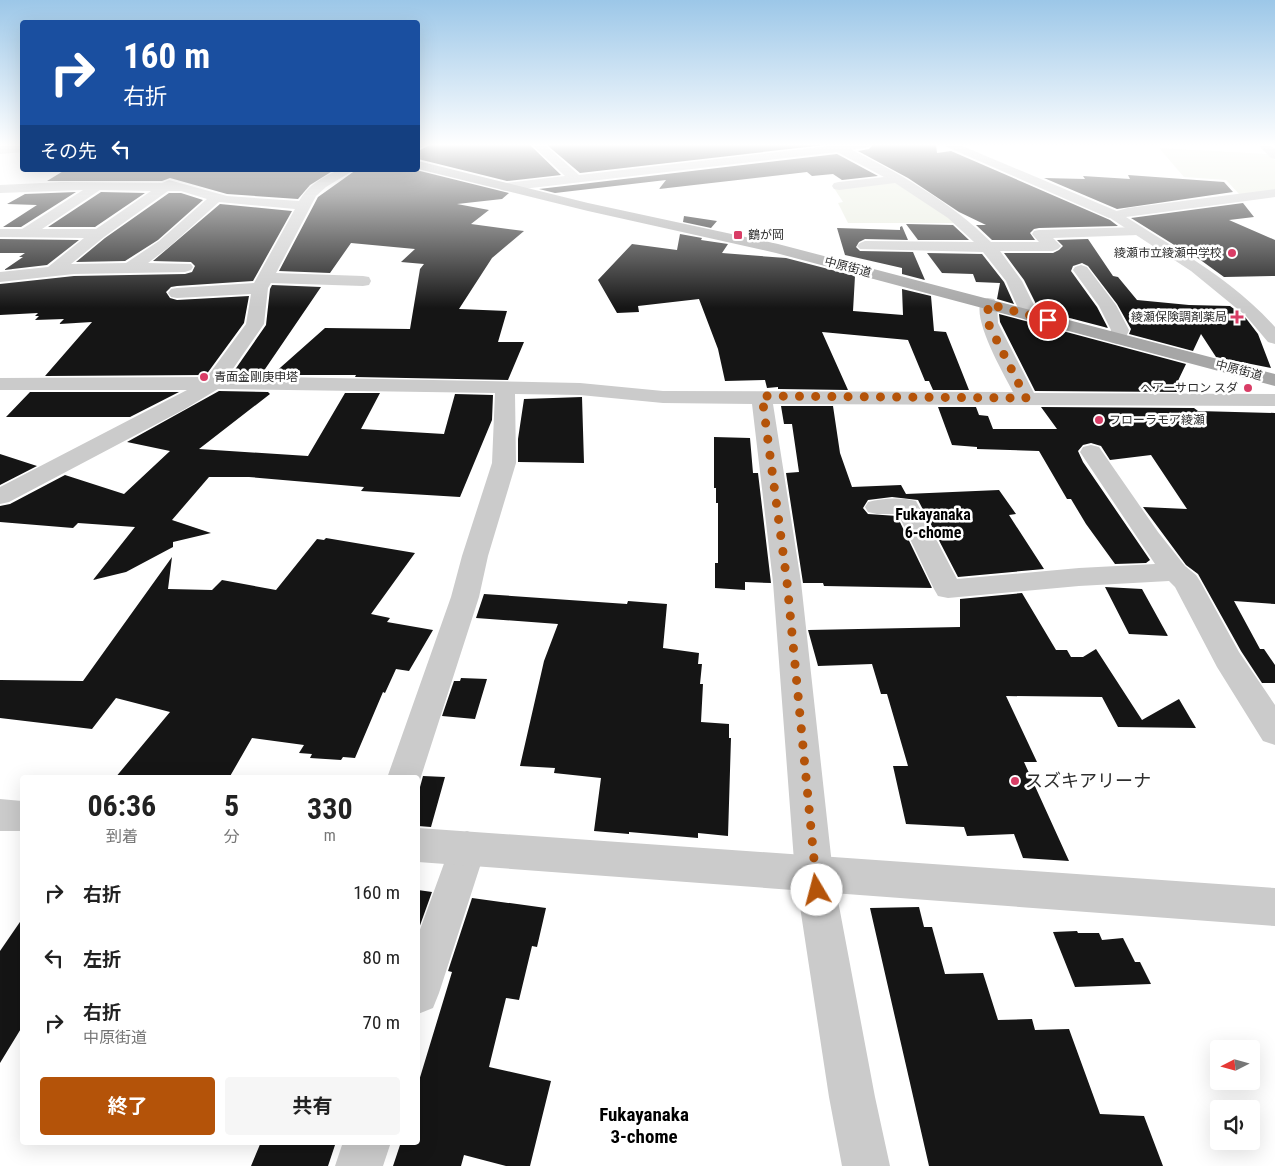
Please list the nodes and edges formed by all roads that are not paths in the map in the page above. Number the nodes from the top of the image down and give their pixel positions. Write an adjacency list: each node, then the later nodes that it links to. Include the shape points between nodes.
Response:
1 (77, 199): 14 (street)
2 (147, 199): 15 (street)
3 (214, 199): 18 (street, via 164,244)
4 (232, 199): 10 (street)
5 (307, 199): 10 (street)
6 (560, 199): 26 (main road, 中原街道, via 778,249)
7 (929, 199): 17 (street, via 963,223)
8 (1078, 199): 11 (street)
9 (1228, 199): 11 (street)
10 (304, 206): 24 (street)
11 (1114, 215): 12 (street)
12 (1138, 231): 17 (street, via 1039,234 1053,246); 29 (street, via 1189,262 1224,289 1252,312)
13 (0, 233): 14 (street)
14 (26, 233): 15 (street)
15 (99, 234): 21 (street)
16 (865, 246): 17 (street)
17 (987, 247): 27 (street, via 1007,270)
18 (130, 268): 19 (street); 21 (street)
19 (185, 268)
20 (1081, 270): 28 (street, via 1120,330)
21 (52, 271): 22 (street)
22 (0, 277)
23 (363, 281): 24 (street)
24 (263, 283): 25 (street); 31 (street, via 255,324)
25 (177, 293)
26 (988, 304): 27 (main road, 中原街道); 35 (street, via 988,323)
27 (1030, 315): 28 (main road, 中原街道)
28 (1117, 338): 30 (main road, 中原街道)
29 (1275, 338)
30 (1275, 380)
31 (213, 383): 32 (street); 33 (street); 38 (street, via 178,405)
32 (0, 384)
33 (505, 387): 34 (street, via 580,389 663,397); 43 (street, via 504,463 475,556 466,597)
34 (762, 396): 35 (street); 48 (street, via 787,582)
35 (1026, 398): 36 (street)
36 (1275, 400)
37 (1092, 452): 40 (street, via 1148,538)
38 (0, 497)
39 (877, 507): 40 (street, via 907,506 948,589)
40 (1175, 572): 41 (street, via 1186,580 1228,659)
41 (1265, 700): 42 (street)
42 (1275, 732)
43 (405, 775)
44 (0, 815): 45 (street)
45 (20, 816)
46 (420, 845): 47 (street)
47 (466, 848): 48 (street); 50 (street)
48 (814, 874): 49 (street); 53 (street)
49 (1275, 906)
50 (420, 987)
51 (366, 1145): 52 (street)
52 (359, 1166)
53 (866, 1166)

